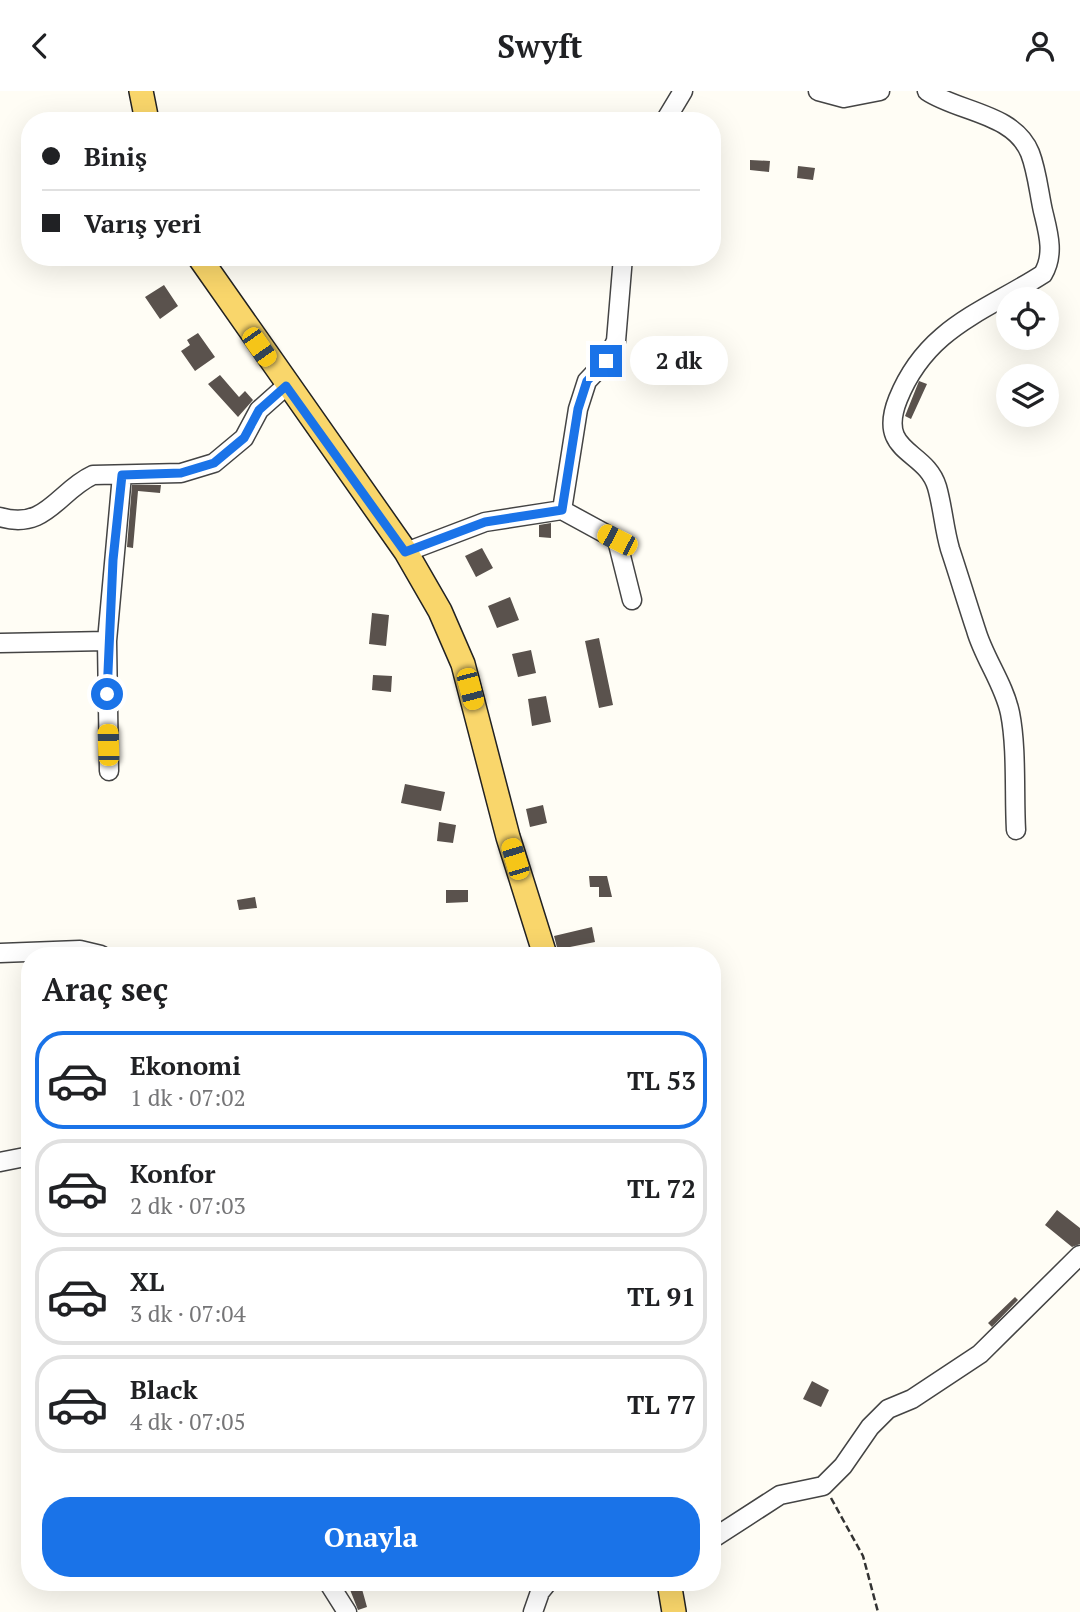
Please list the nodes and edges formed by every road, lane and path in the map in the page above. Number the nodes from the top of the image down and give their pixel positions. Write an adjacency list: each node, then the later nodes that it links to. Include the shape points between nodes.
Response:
1 (141, 91): 6 (main road)
2 (683, 91): 7 (street)
3 (818, 91): 4 (street, via 844,99)
4 (880, 91)
5 (927, 91): 19 (street, via 992,118 1020,137 1030,153 1049,238 1043,274 963,318 934,344 898,400 893,422 899,447 934,477 976,632 1010,713)
6 (145, 112)
7 (670, 112)
8 (205, 266): 10 (main road)
9 (622, 266): 12 (street, via 616,341 584,390)
10 (286, 386): 11 (street, via 259,410 244,438 214,463 181,473); 14 (main road)
11 (122, 475): 13 (street, via 93,474 81,480 43,515 13,521); 16 (street)
12 (562, 510): 14 (street, via 485,522); 15 (street, via 617,540)
13 (0, 517)
14 (405, 552): 20 (main road, via 440,611 463,664)
15 (632, 600)
16 (107, 641): 17 (street); 18 (street)
17 (0, 643)
18 (108, 771)
19 (1016, 830)
20 (540, 947)
21 (21, 952): 22 (street)
22 (0, 953)
23 (21, 1158): 24 (street)
24 (0, 1162)
25 (1080, 1255): 26 (street, via 980,1354 912,1399 888,1409)
26 (824, 1486): 27 (street, via 780,1495); 34 (path, via 863,1556)
27 (721, 1533)
28 (334, 1591): 31 (street)
29 (541, 1591): 32 (street)
30 (670, 1591): 33 (main road)
31 (347, 1612)
32 (533, 1612)
33 (674, 1612)
34 (878, 1612)

